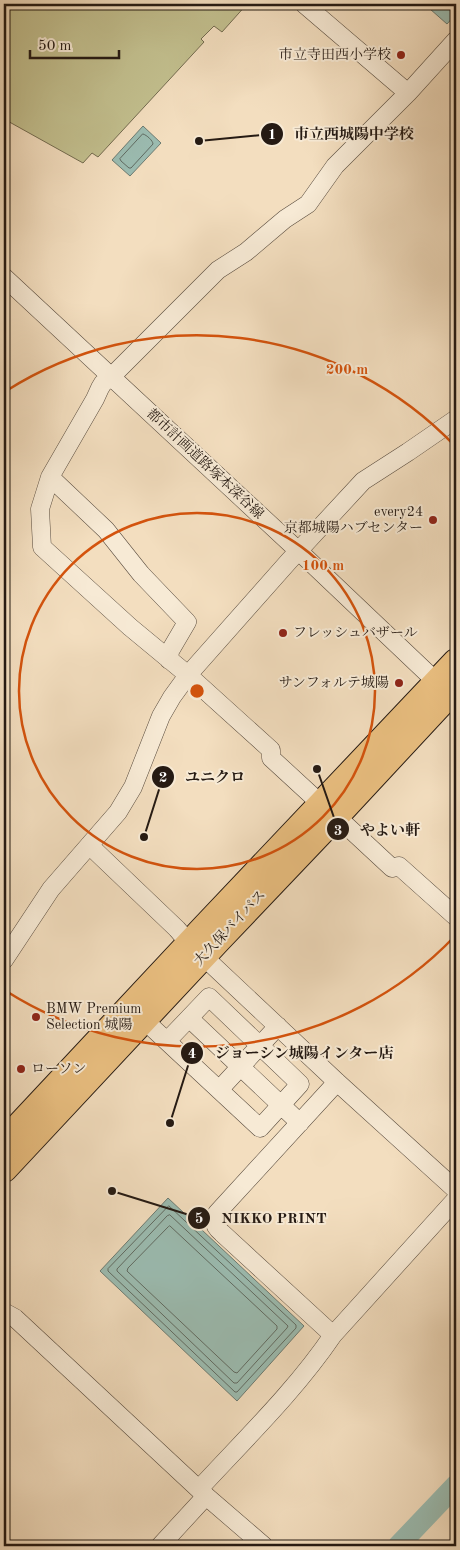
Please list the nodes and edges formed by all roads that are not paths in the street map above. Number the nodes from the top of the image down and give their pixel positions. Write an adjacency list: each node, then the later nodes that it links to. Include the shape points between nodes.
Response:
1 (304, 4): 3 (street)
2 (456, 40): 3 (street)
3 (408, 93): 5 (street, via 335,166 308,204 218,270)
4 (4, 277): 5 (street, 都市計画道路塚本深谷線)
5 (111, 377): 7 (street, via 103,383); 8 (street, 都市計画道路塚本深谷線)
6 (456, 419): 8 (street, via 363,481)
7 (50, 477): 9 (street, via 40,510 42,547); 9 (street, via 106,530 141,574 188,622 170,651)
8 (298, 550): 11 (street); 12 (street, 都市計画道路塚本深谷線)
9 (169, 660): 11 (street)
10 (456, 662): 12 (highway, 大久保バイパス)
11 (188, 676): 13 (street, via 271,750 271,758); 14 (street, via 161,716 133,787 118,812)
12 (450, 691): 13 (highway, 大久保バイパス)
13 (331, 808): 15 (street, via 392,868 399,866); 16 (highway, 大久保バイパス)
14 (89, 845): 16 (street); 17 (street, via 51,888)
15 (456, 917)
16 (196, 949): 19 (highway, 大久保バイパス); 20 (street); 28 (highway, 大久保バイパス)
17 (4, 960)
18 (190, 1018): 21 (street); 22 (street, via 209,997); 23 (street)
19 (144, 1020): 21 (street); 29 (highway, 大久保バイパス)
20 (278, 1026): 22 (street); 24 (street)
21 (167, 1041): 25 (street)
22 (260, 1045): 23 (street); 26 (street, via 300,1084)
23 (240, 1066): 25 (street); 26 (street)
24 (337, 1082): 27 (street); 30 (street)
25 (219, 1090): 26 (street, via 260,1128)
26 (281, 1105): 27 (street)
27 (300, 1122): 33 (street, via 217,1213 215,1224)
28 (4, 1142)
29 (4, 1169)
30 (456, 1190)
31 (456, 1200): 33 (street)
32 (4, 1312): 34 (street, via 15,1318)
33 (333, 1336): 34 (street)
34 (203, 1492): 35 (street); 36 (street)
35 (160, 1546)
36 (264, 1546)

